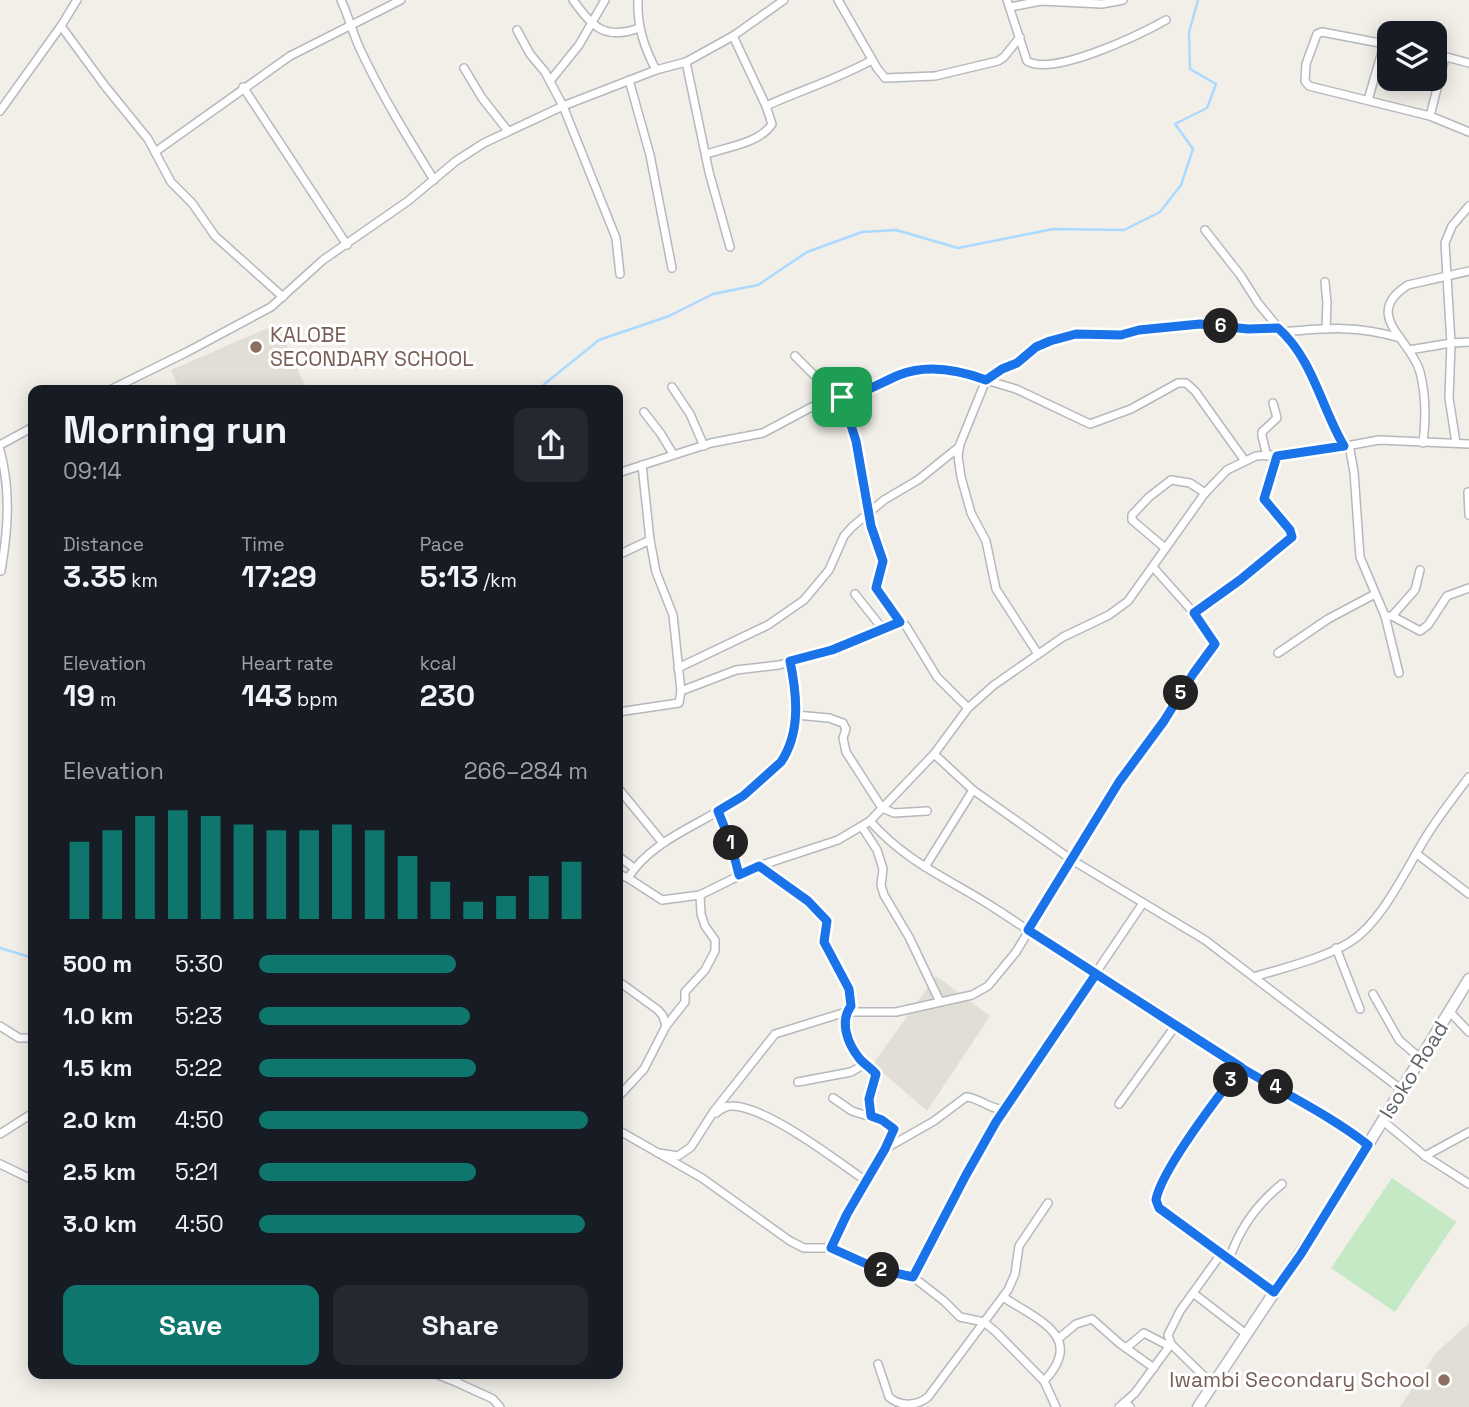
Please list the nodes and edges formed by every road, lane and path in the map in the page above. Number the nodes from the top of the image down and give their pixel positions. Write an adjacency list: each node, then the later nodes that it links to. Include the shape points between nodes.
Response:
1 (76, 0): 14 (street)
2 (341, 0): 12 (street)
3 (401, 0): 12 (street)
4 (573, 0): 13 (street)
5 (606, 0): 13 (street)
6 (638, 0): 15 (street)
7 (784, 0): 17 (street)
8 (838, 0): 21 (street)
9 (1124, 0): 10 (street)
10 (1008, 3): 18 (street)
11 (1166, 20): 18 (street, via 1119,44 1041,65 1027,61)
12 (352, 24): 29 (street); 40 (street, via 373,75)
13 (591, 25): 15 (street, via 617,33); 28 (street)
14 (61, 26): 34 (street); 38 (street)
15 (639, 28): 25 (street)
16 (517, 30): 28 (street)
17 (733, 36): 22 (street); 33 (street)
18 (1020, 37): 21 (street, via 998,61 934,76 884,77)
19 (1377, 43): 31 (street, via 1322,32 1314,38 1304,76 1309,86)
20 (1447, 58): 23 (street)
21 (872, 60): 33 (street)
22 (686, 62): 25 (street); 39 (street)
23 (1469, 63)
24 (464, 68): 36 (street)
25 (656, 70): 27 (street)
26 (1377, 74): 31 (street)
27 (629, 80): 32 (street); 45 (street, via 650,155)
28 (550, 81): 32 (street)
29 (243, 87): 38 (street); 43 (street)
30 (1436, 91): 35 (street)
31 (1368, 100): 35 (street)
32 (563, 106): 36 (street); 47 (street, via 615,238)
33 (766, 106): 39 (street, via 772,124 766,131)
34 (0, 111)
35 (1430, 116): 37 (street)
36 (508, 131): 40 (street, via 456,161)
37 (1469, 132)
38 (155, 152): 50 (street, via 171,182 221,244)
39 (707, 154): 44 (street)
40 (434, 180): 43 (street)
41 (1469, 206): 48 (street, via 1447,236)
42 (1205, 230): 52 (street)
43 (347, 245): 50 (street, via 314,267)
44 (730, 247)
45 (672, 268)
46 (1469, 271): 48 (street)
47 (620, 274)
48 (1448, 277): 53 (street, via 1408,285 1393,299 1388,315); 55 (street)
49 (1325, 282): 51 (street)
50 (283, 297): 59 (street, via 255,317)
51 (1326, 329): 52 (street); 53 (street, via 1362,328)
52 (1280, 330): 58 (street, via 1200,324 1121,335 1076,334 1036,347); 70 (street, via 1310,370 1331,423)
53 (1400, 339): 56 (street)
54 (1469, 342): 55 (street)
55 (1451, 343): 56 (street); 67 (street, via 1449,398)
56 (1409, 350): 66 (street, via 1420,370)
57 (794, 356): 62 (street)
58 (986, 380): 61 (street, via 956,371 919,370); 72 (street); 77 (street, via 1090,424 1186,383)
59 (120, 385)
60 (671, 387): 71 (street)
61 (842, 397): 62 (street); 82 (street, via 858,450)
62 (831, 399): 71 (street, via 763,433)
63 (1273, 402): 75 (street, via 1278,418 1262,432)
64 (644, 412): 74 (street)
65 (28, 430): 69 (street)
66 (1423, 443): 67 (street); 70 (street, via 1379,440)
67 (1456, 443): 68 (street)
68 (1469, 444)
69 (0, 445)
70 (1346, 445): 76 (street); 92 (street, via 1354,472 1360,557)
71 (704, 446): 74 (street)
72 (959, 447): 82 (street); 98 (street, via 965,494 986,541 994,584)
73 (0, 450): 89 (street, via 8,492)
74 (673, 454): 78 (street)
75 (1267, 456): 76 (street); 77 (street)
76 (1277, 456): 93 (street, via 1264,499 1292,537)
77 (1245, 461): 81 (street, via 1227,470)
78 (642, 465): 79 (street); 84 (street)
79 (623, 471)
80 (1468, 492): 83 (street)
81 (1205, 493): 85 (street); 85 (street, via 1189,483 1171,480 1132,515 1132,520)
82 (868, 514): 95 (street, via 883,561 876,588); 100 (street, via 844,536 829,570 804,600 768,625)
83 (1469, 515)
84 (650, 540): 86 (street); 100 (street, via 673,615)
85 (1165, 548): 87 (street)
86 (623, 553)
87 (1153, 567): 93 (street); 98 (street, via 1119,608)
88 (1420, 570): 94 (street, via 1415,590)
89 (1, 571)
90 (1469, 588): 94 (street, via 1447,596 1420,631)
91 (855, 594): 96 (street)
92 (1375, 594): 94 (street); 97 (street)
93 (1194, 613): 118 (street, via 1215,644 1119,782)
94 (1389, 616): 101 (street)
95 (900, 622): 96 (street); 103 (street, via 937,677)
96 (882, 628): 99 (street, via 832,650)
97 (1278, 653)
98 (1038, 654): 103 (street)
99 (790, 661): 102 (street, via 736,670); 105 (street)
100 (678, 668): 102 (street)
101 (1399, 673)
102 (681, 691): 104 (street, via 679,703)
103 (968, 708): 106 (street)
104 (623, 711)
105 (796, 715): 110 (street, via 843,723 846,752); 111 (street, via 781,762 743,796)
106 (934, 754): 108 (street); 110 (street)
107 (1469, 777): 116 (street)
108 (973, 790): 118 (street); 120 (street)
109 (623, 794): 115 (street)
110 (882, 808): 112 (street, via 894,813); 113 (street)
111 (718, 811): 115 (street); 122 (street)
112 (927, 811)
113 (870, 821): 114 (street); 120 (street, via 896,848)
114 (862, 827): 119 (street, via 838,840); 135 (street, via 877,850 888,905)
115 (663, 843): 121 (street)
116 (1417, 854): 125 (street); 129 (street, via 1370,923 1349,943)
117 (623, 860): 121 (street)
118 (1072, 860): 127 (street); 128 (street)
119 (759, 866): 122 (street); 137 (street, via 808,901 827,921 824,942 849,989 851,1006)
120 (925, 867): 128 (street)
121 (634, 868): 124 (street)
122 (739, 875): 126 (street)
123 (623, 876): 124 (street)
124 (628, 878): 126 (street, via 662,900)
125 (1469, 894)
126 (700, 895): 141 (street, via 701,914 715,940 715,951)
127 (1143, 903): 130 (street); 131 (street, via 1192,931)
128 (1028, 930): 130 (street); 135 (street, via 988,986)
129 (1336, 948): 131 (street); 136 (street)
130 (1096, 974): 139 (street); 152 (street)
131 (1254, 977): 148 (street)
132 (1469, 979): 138 (street, Isoko Road)
133 (623, 985): 141 (street, via 658,1010)
134 (1373, 994): 144 (street, via 1399,1040)
135 (940, 1002): 137 (street, via 895,1012)
136 (1360, 1009)
137 (846, 1012): 145 (street, via 846,1033); 155 (street, via 771,1037)
138 (1450, 1012): 142 (street); 144 (street, Isoko Road)
139 (1176, 1025): 146 (street); 151 (street)
140 (0, 1026): 143 (street, via 19,1038)
141 (666, 1026): 149 (street, via 645,1069)
142 (1469, 1032)
143 (28, 1038)
144 (1420, 1059): 148 (street, Isoko Road)
145 (866, 1064): 147 (street, via 851,1073); 154 (street, via 876,1074 869,1099)
146 (1241, 1067): 160 (street, via 1331,1118); 171 (street, via 1207,1112 1156,1197 1159,1208)
147 (798, 1082)
148 (1402, 1090): 156 (street, Isoko Road)
149 (623, 1092)
150 (833, 1098): 154 (street, via 852,1111)
151 (1119, 1104)
152 (1004, 1109): 161 (street, via 966,1097); 173 (street)
153 (28, 1116): 159 (street)
154 (871, 1116): 161 (street, via 894,1129)
155 (710, 1118): 162 (street, via 684,1154); 166 (street, via 729,1106 757,1113)
156 (1383, 1121): 160 (street, Isoko Road); 163 (street)
157 (1469, 1132): 163 (street)
158 (623, 1133): 162 (street)
159 (0, 1134)
160 (1368, 1145): 174 (street, Isoko Road)
161 (885, 1149): 166 (street)
162 (658, 1153): 170 (street, via 790,1241 812,1249)
163 (1425, 1156): 168 (street)
164 (0, 1164): 165 (street)
165 (28, 1178)
166 (866, 1181): 170 (street)
167 (1282, 1184): 172 (street, via 1246,1223)
168 (1469, 1184)
169 (1048, 1203): 176 (street, via 1020,1246 1015,1274)
170 (831, 1248): 173 (street, via 878,1269)
171 (1221, 1254): 172 (street); 175 (street)
172 (1229, 1260): 174 (street)
173 (913, 1277): 177 (street, via 960,1317)
174 (1274, 1292): 178 (street, Isoko Road)
175 (1193, 1293): 178 (street); 180 (street, via 1171,1327)
176 (1003, 1297): 177 (street); 179 (street)
177 (984, 1322): 182 (street, via 921,1403 892,1401); 186 (street)
178 (1246, 1334): 188 (street, Isoko Road)
179 (1058, 1339): 181 (street, via 1076,1324 1092,1319); 186 (street, via 1062,1353)
180 (1170, 1345): 181 (street, via 1144,1333); 183 (street); 188 (street)
181 (1126, 1348): 183 (street)
182 (878, 1364)
183 (1154, 1368): 189 (street)
184 (448, 1379): 187 (street)
185 (457, 1379): 187 (street)
186 (1044, 1381): 191 (street)
187 (456, 1382): 190 (street)
188 (1213, 1384): 192 (street, Isoko Road)
189 (1124, 1405)
190 (500, 1407)
191 (1056, 1407)
192 (1198, 1407)

